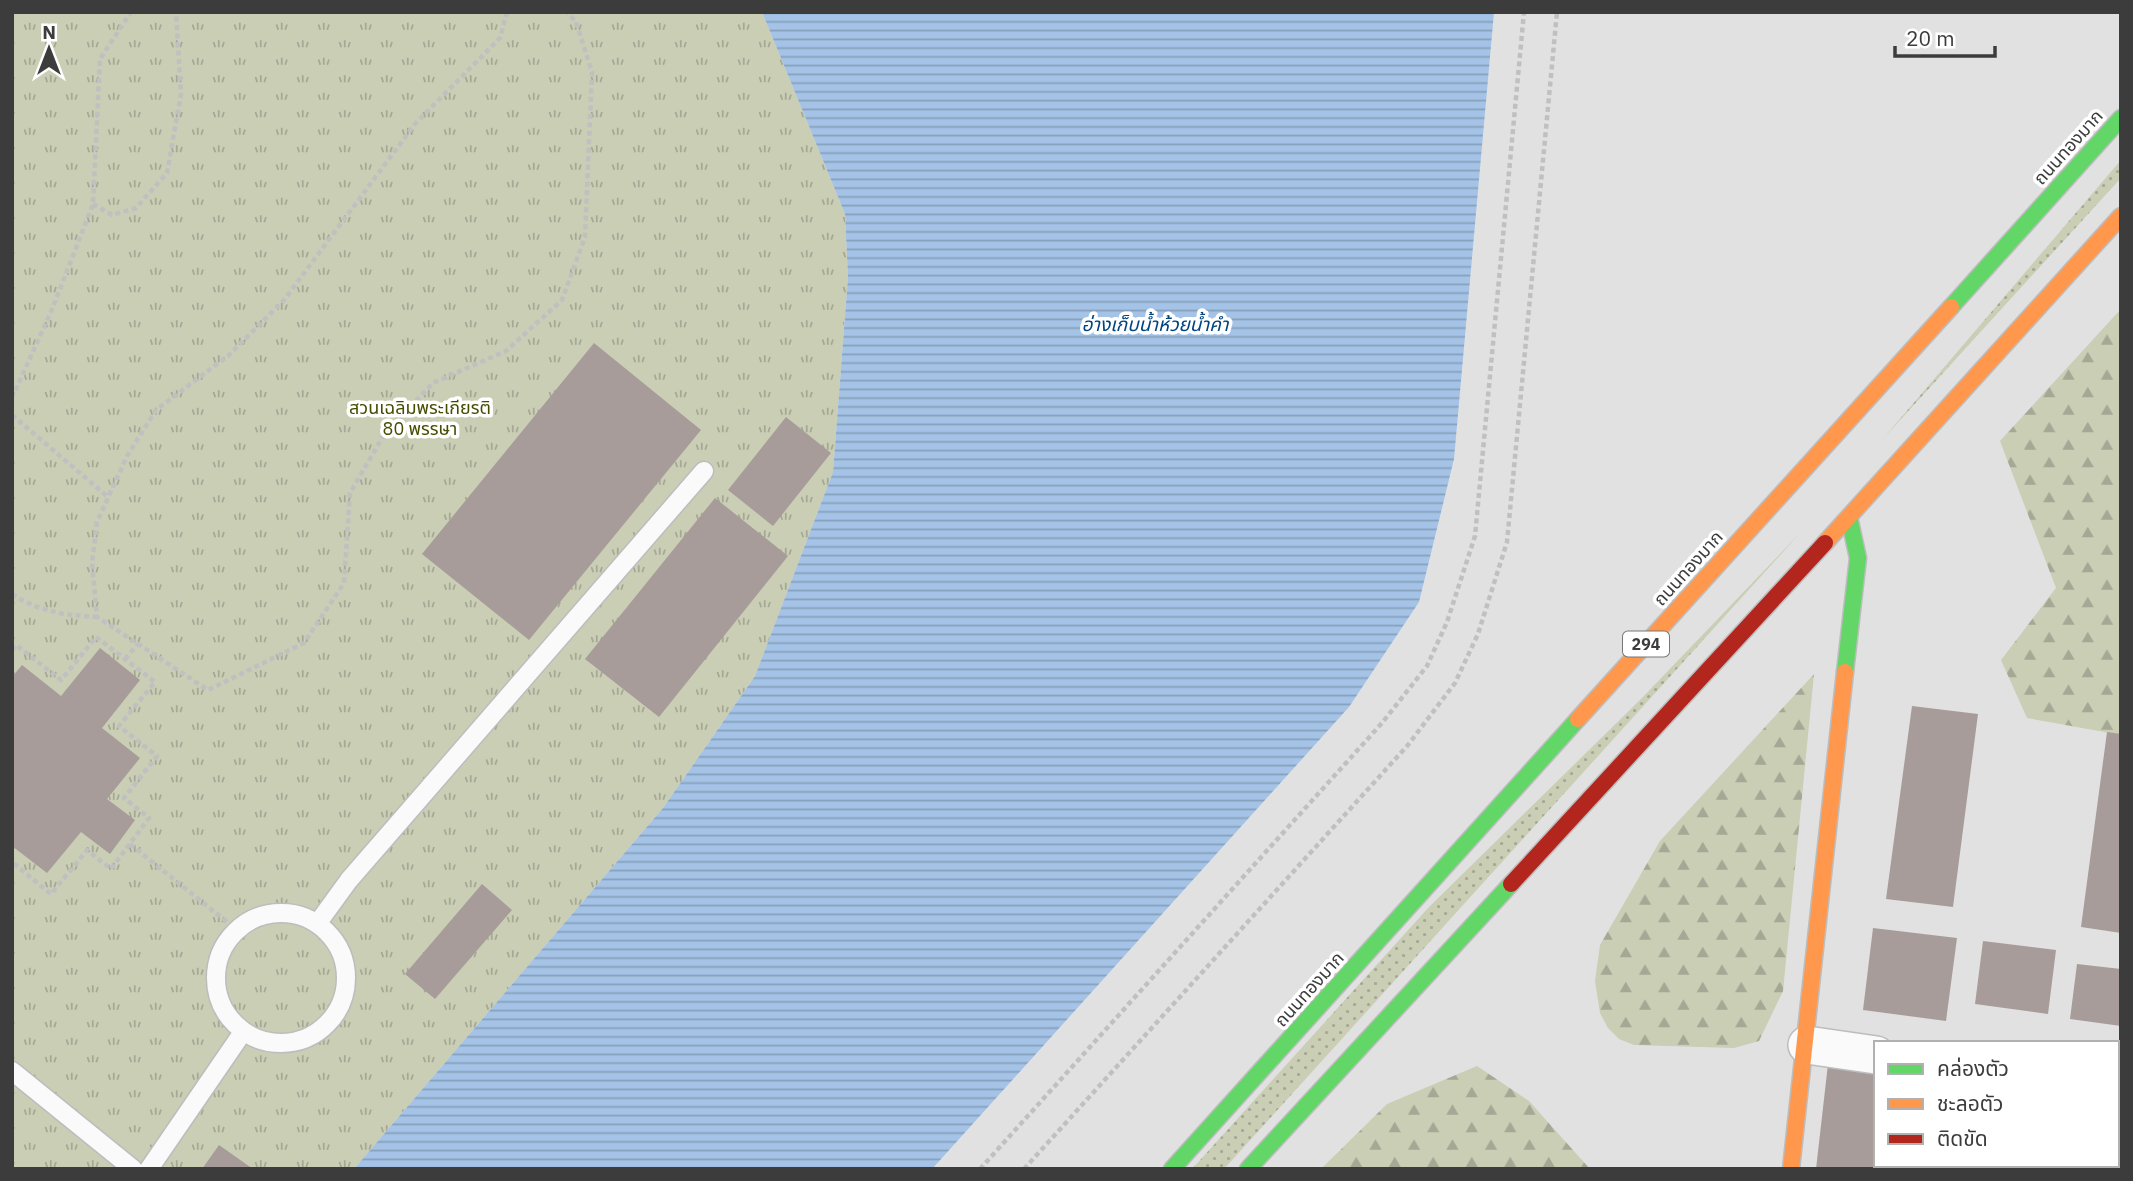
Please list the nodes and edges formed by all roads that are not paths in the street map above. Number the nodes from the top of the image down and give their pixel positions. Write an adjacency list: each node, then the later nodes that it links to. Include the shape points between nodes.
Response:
1 (2121, 118): 12 (main road, ถนนทองมาก / 294)
2 (2121, 216): 4 (main road)
3 (704, 471): 5 (lane, via 349,880)
4 (1849, 517): 7 (main road, via 1858,558); 13 (main road)
5 (317, 923): 6 (lane, via 296,915 252,920 237,930 221,952 216,973 218,995 227,1016); 6 (lane, via 345,960 342,1006 328,1025 309,1038 287,1044 264,1041)
6 (243, 1031): 11 (lane)
7 (1807, 1045): 8 (street); 14 (main road)
8 (1874, 1055)
9 (12, 1071): 10 (lane)
10 (132, 1169)
11 (149, 1169)
12 (1172, 1169)
13 (1248, 1169)
14 (1791, 1169)

